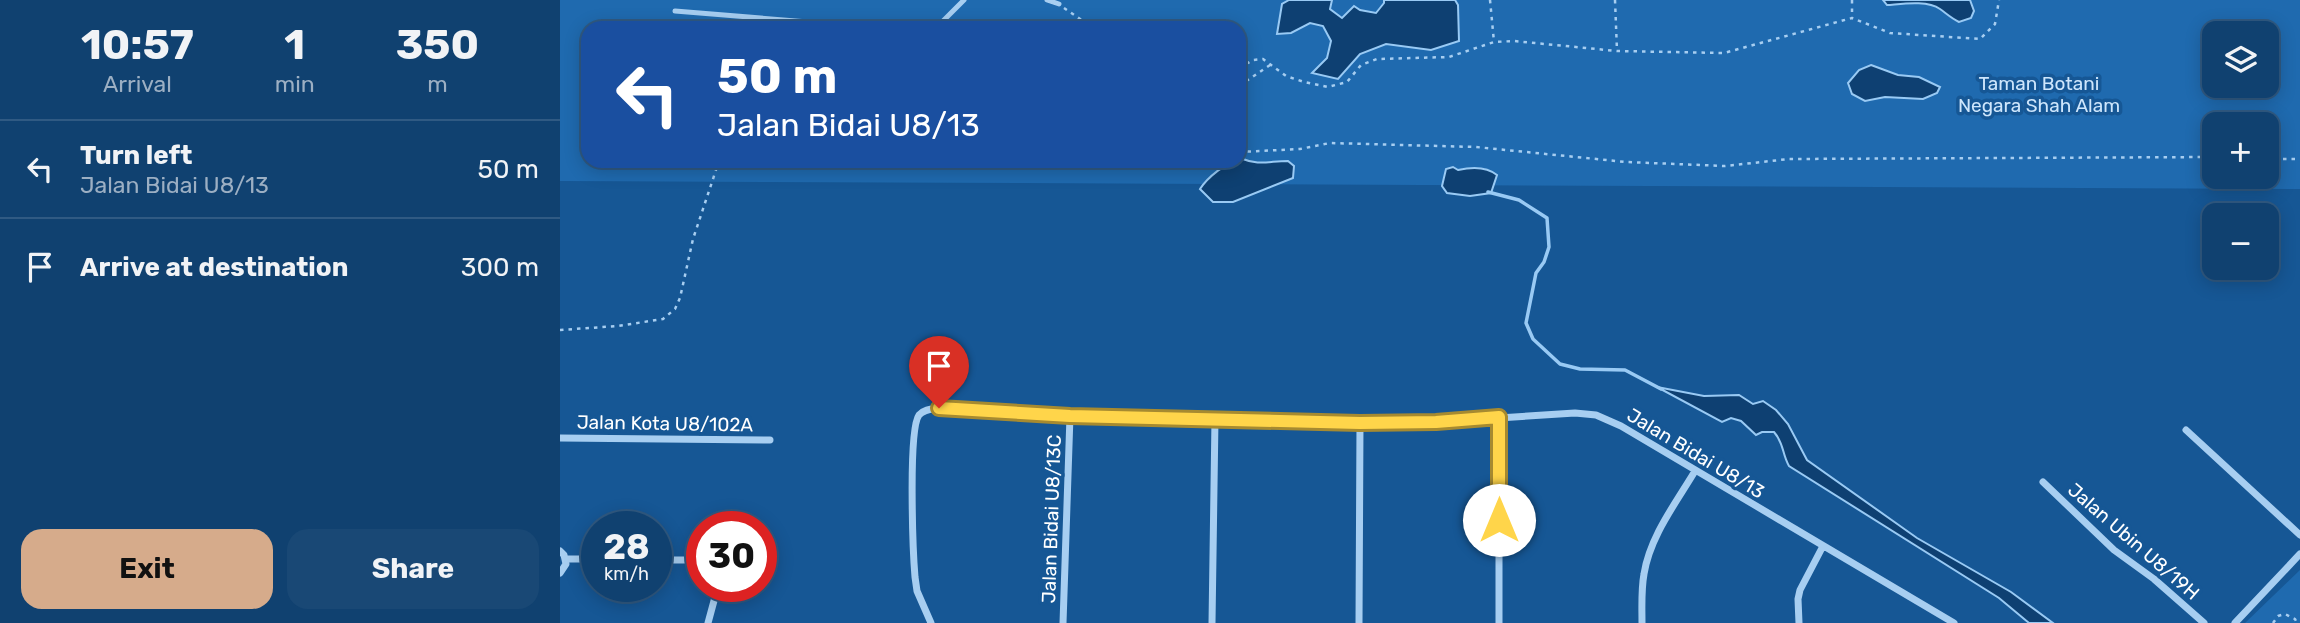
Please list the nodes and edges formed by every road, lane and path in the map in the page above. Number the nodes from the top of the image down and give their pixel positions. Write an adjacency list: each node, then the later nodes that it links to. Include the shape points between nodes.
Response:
1 (964, 0): 11 (lane)
2 (1047, 0): 7 (lane)
3 (1490, 0): 13 (path)
4 (1615, 0): 14 (path)
5 (1852, 0): 9 (path)
6 (1999, 0): 9 (path, via 1995,24 1980,38 1890,33)
7 (1059, 4): 12 (path)
8 (675, 10): 10 (lane)
9 (1852, 18): 14 (path, via 1724,52)
10 (802, 21)
11 (943, 21)
12 (1083, 21)
13 (1494, 42): 14 (path); 16 (path, via 1449,57 1377,59 1361,65 1347,82 1328,87 1286,76)
14 (1617, 51)
15 (1246, 64): 16 (path, via 1263,59)
16 (1270, 65): 17 (path)
17 (1246, 81)
18 (1246, 152): 19 (path, via 1330,143 1476,147 1626,162 1725,166 1789,159)
19 (2202, 157)
20 (2279, 159): 21 (path)
21 (2300, 159)
22 (717, 168): 23 (path, via 675,309 663,319)
23 (560, 330)
24 (1070, 416): 26 (street, Jalan Bidai U8/13); 42 (street, Jalan Bidai U8/13, via 939,408 919,414 914,447 913,553 917,591); 43 (street, Jalan Bidai U8/13C)
25 (1499, 417): 27 (street, Jalan Bidai U8/13); 31 (street, Jalan Bidai U8/13, via 1596,415 1621,425); 46 (street)
26 (1215, 419): 27 (street, Jalan Bidai U8/13); 44 (street)
27 (1360, 423): 45 (street)
28 (2186, 430): 33 (street)
29 (560, 438): 30 (street, Jalan Kota U8/102A)
30 (770, 440)
31 (1695, 471): 34 (street, Jalan Bidai U8/13); 47 (street, via 1647,559)
32 (2043, 482): 50 (street, Jalan Ubin U8/19H, via 2114,550)
33 (2300, 535)
34 (1823, 546): 48 (street, via 1800,590); 49 (street, Jalan Bidai U8/13)
35 (560, 551): 37 (street)
36 (2300, 554): 51 (street)
37 (565, 559): 38 (street); 39 (street)
38 (581, 559)
39 (560, 573)
40 (714, 602): 41 (street)
41 (708, 623)
42 (930, 623)
43 (1063, 623)
44 (1212, 623)
45 (1359, 623)
46 (1499, 623)
47 (1642, 623)
48 (1799, 623)
49 (1954, 623)
50 (2204, 623)
51 (2235, 623)
52 (2273, 623): 53 (path, via 2285,614)
53 (2297, 623)

